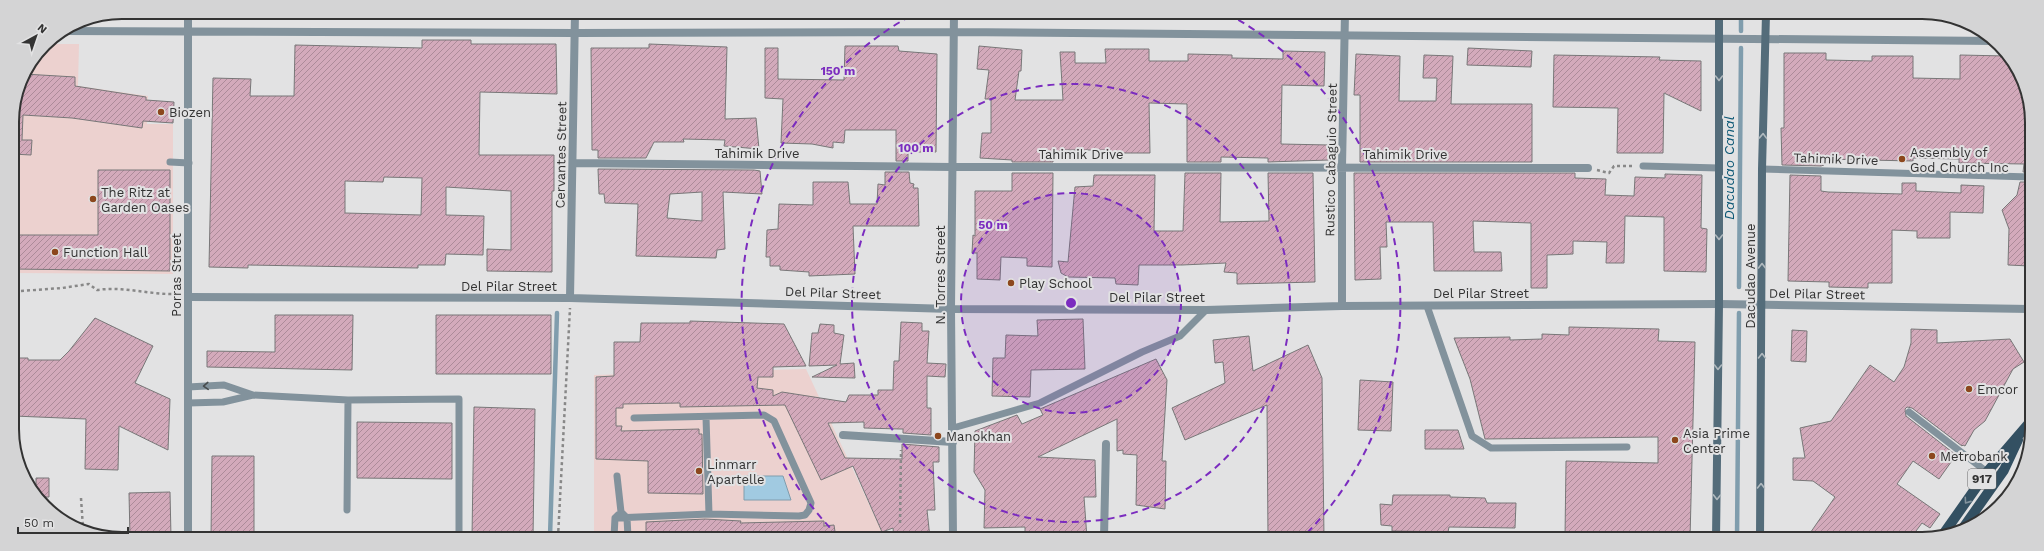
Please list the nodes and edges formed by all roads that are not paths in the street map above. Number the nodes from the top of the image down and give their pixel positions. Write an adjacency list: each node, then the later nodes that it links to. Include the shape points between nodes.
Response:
1 (188, 19): 8 (street, Porras Street)
2 (575, 19): 10 (street, Cervantes Street)
3 (954, 19): 9 (street, N. Torres Street)
4 (1345, 19): 11 (street, Rustico Cabaguio Street)
5 (1719, 19): 12 (main road)
6 (1766, 19): 13 (main road, Dacudao Avenue)
7 (76, 30): 8 (street)
8 (188, 32): 10 (street); 16 (street, Porras Street)
9 (954, 32): 10 (street); 11 (street); 20 (street, N. Torres Street)
10 (575, 33): 17 (street, Cervantes Street)
11 (1344, 35): 12 (street); 18 (street, Rustico Cabaguio Street)
12 (1719, 39): 13 (street); 22 (main road, one-way to 22)
13 (1766, 40): 14 (street); 23 (main road, Dacudao Avenue, one-way to 13)
14 (1987, 42)
15 (170, 162): 16 (lane)
16 (189, 163): 25 (street, Porras Street)
17 (574, 163): 20 (street, Tahimik Drive); 26 (street, Cervantes Street)
18 (1342, 166): 20 (street, Tahimik Drive); 21 (street, Tahimik Drive); 29 (street, Rustico Cabaguio Street)
19 (1643, 166): 22 (lane)
20 (952, 167): 31 (street, N. Torres Street)
21 (1588, 168)
22 (1719, 168): 27 (main road, one-way to 27)
23 (1762, 169): 24 (lane, Tahimik Drive); 28 (main road, Dacudao Avenue, one-way to 23)
24 (2025, 177)
25 (188, 296): 26 (street, Del Pilar Street); 34 (street, Porras Street)
26 (570, 298): 31 (street, Del Pilar Street)
27 (1719, 304): 28 (street, Del Pilar Street); 30 (street, Del Pilar Street); 63 (main road, one-way to 63)
28 (1762, 305): 32 (street, Del Pilar Street); 64 (main road, Dacudao Avenue, one-way to 28)
29 (1342, 306): 30 (street, Del Pilar Street); 33 (street, Del Pilar Street)
30 (1427, 306): 47 (lane, via 1472,436 1490,448)
31 (951, 309): 33 (street, Del Pilar Street); 41 (street, N. Torres Street)
32 (2025, 309)
33 (1206, 310): 41 (lane, via 1180,336 1040,403)
34 (188, 387): 35 (lane, one-way to 34, via 224,385); 37 (street, Porras Street)
35 (253, 395): 36 (lane); 37 (lane, via 223,402)
36 (348, 400): 50 (lane); 58 (lane, via 459,399)
37 (188, 403): 57 (street, Porras Street)
38 (1910, 412): 48 (lane)
39 (706, 417): 40 (lane); 52 (lane); 52 (lane, via 770,417 811,503 810,510 799,516)
40 (634, 418)
41 (954, 428): 45 (street, N. Torres Street)
42 (2025, 428): 48 (main road, 917)
43 (2025, 430): 55 (main road, via 2004,470)
44 (843, 435): 45 (street)
45 (953, 442): 61 (street, N. Torres Street)
46 (1106, 444): 62 (street)
47 (1627, 447)
48 (1987, 472): 56 (main road, 917, one-way to 56)
49 (617, 476): 51 (lane)
50 (347, 510)
51 (621, 512): 53 (lane); 54 (lane)
52 (710, 514): 54 (lane)
53 (615, 518): 54 (lane); 59 (lane)
54 (627, 518): 60 (lane)
55 (1969, 520)
56 (1947, 529)
57 (188, 532)
58 (459, 532)
59 (614, 532)
60 (628, 532)
61 (953, 532)
62 (1104, 532)
63 (1716, 532)
64 (1760, 532)

